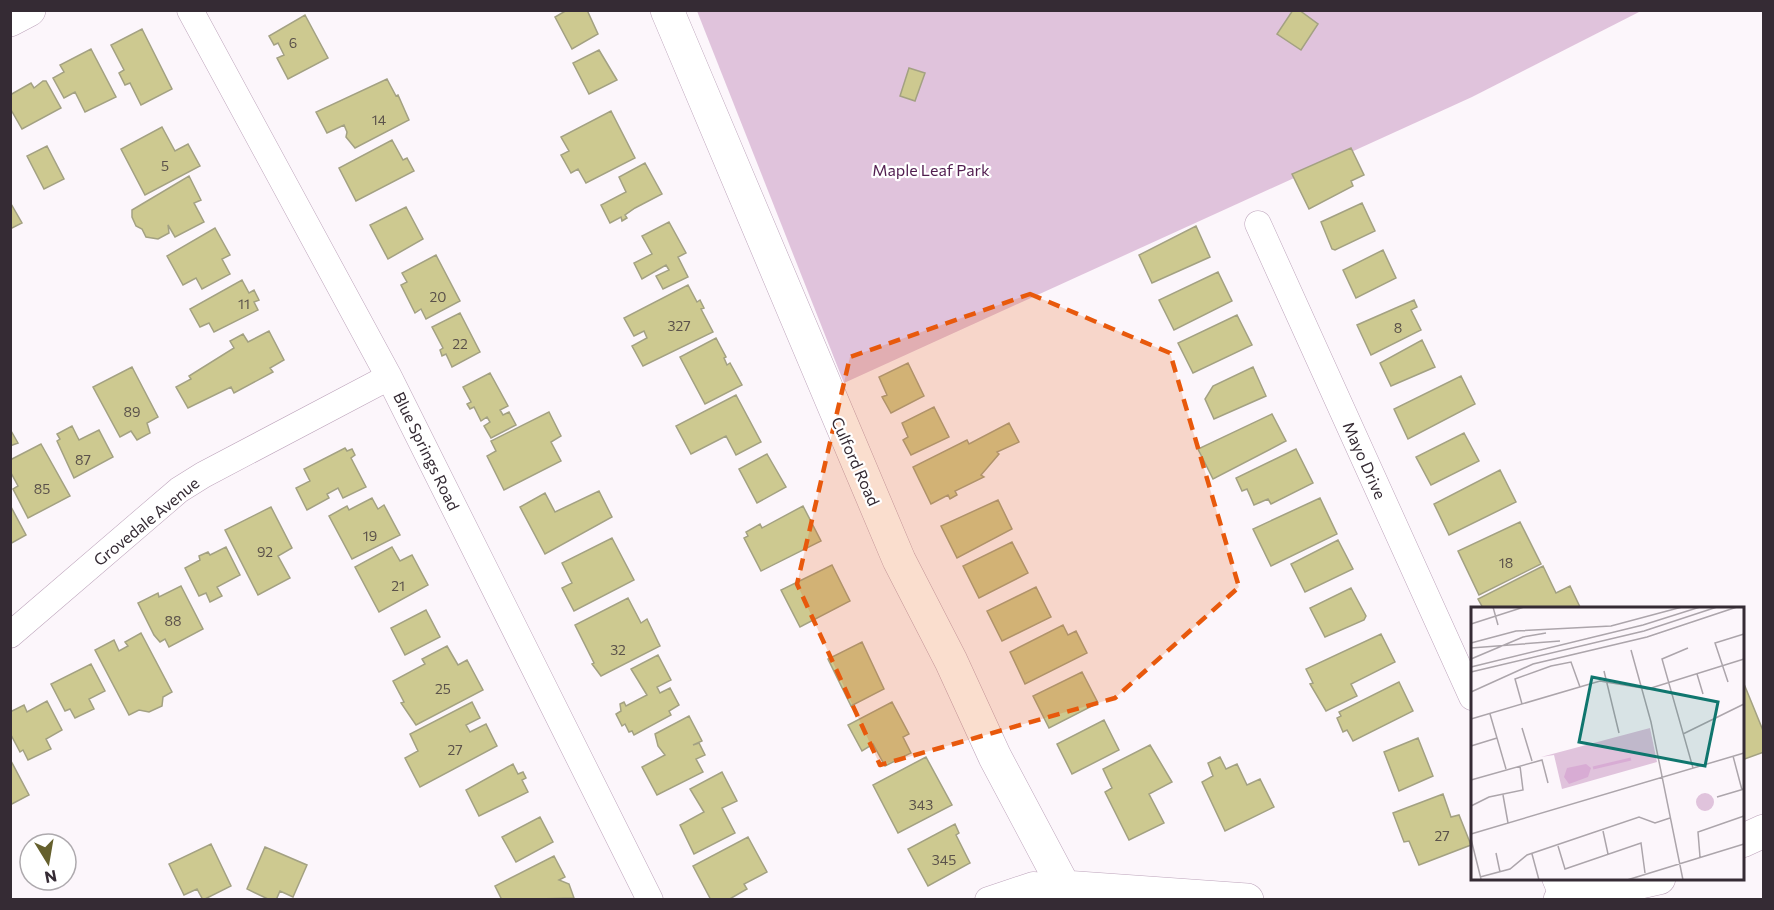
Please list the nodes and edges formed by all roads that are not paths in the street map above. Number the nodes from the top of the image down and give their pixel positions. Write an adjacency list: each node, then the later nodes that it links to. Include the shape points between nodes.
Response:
1 (29, 10): 4 (street)
2 (190, 10): 6 (street, Blue Springs Road)
3 (667, 10): 13 (street, Culford Road, via 899,560 995,757)
4 (10, 20)
5 (1258, 224): 8 (street, Mayo Drive)
6 (389, 377): 7 (street, Grovedale Avenue, via 179,490); 15 (street, Blue Springs Road)
7 (10, 635)
8 (1471, 693)
9 (1764, 831): 10 (street)
10 (1744, 841)
11 (1555, 880): 14 (street)
12 (1654, 880): 14 (street)
13 (1067, 893): 16 (street, via 1033,885); 17 (street)
14 (1563, 899)
15 (650, 900)
16 (988, 900)
17 (1247, 900)

